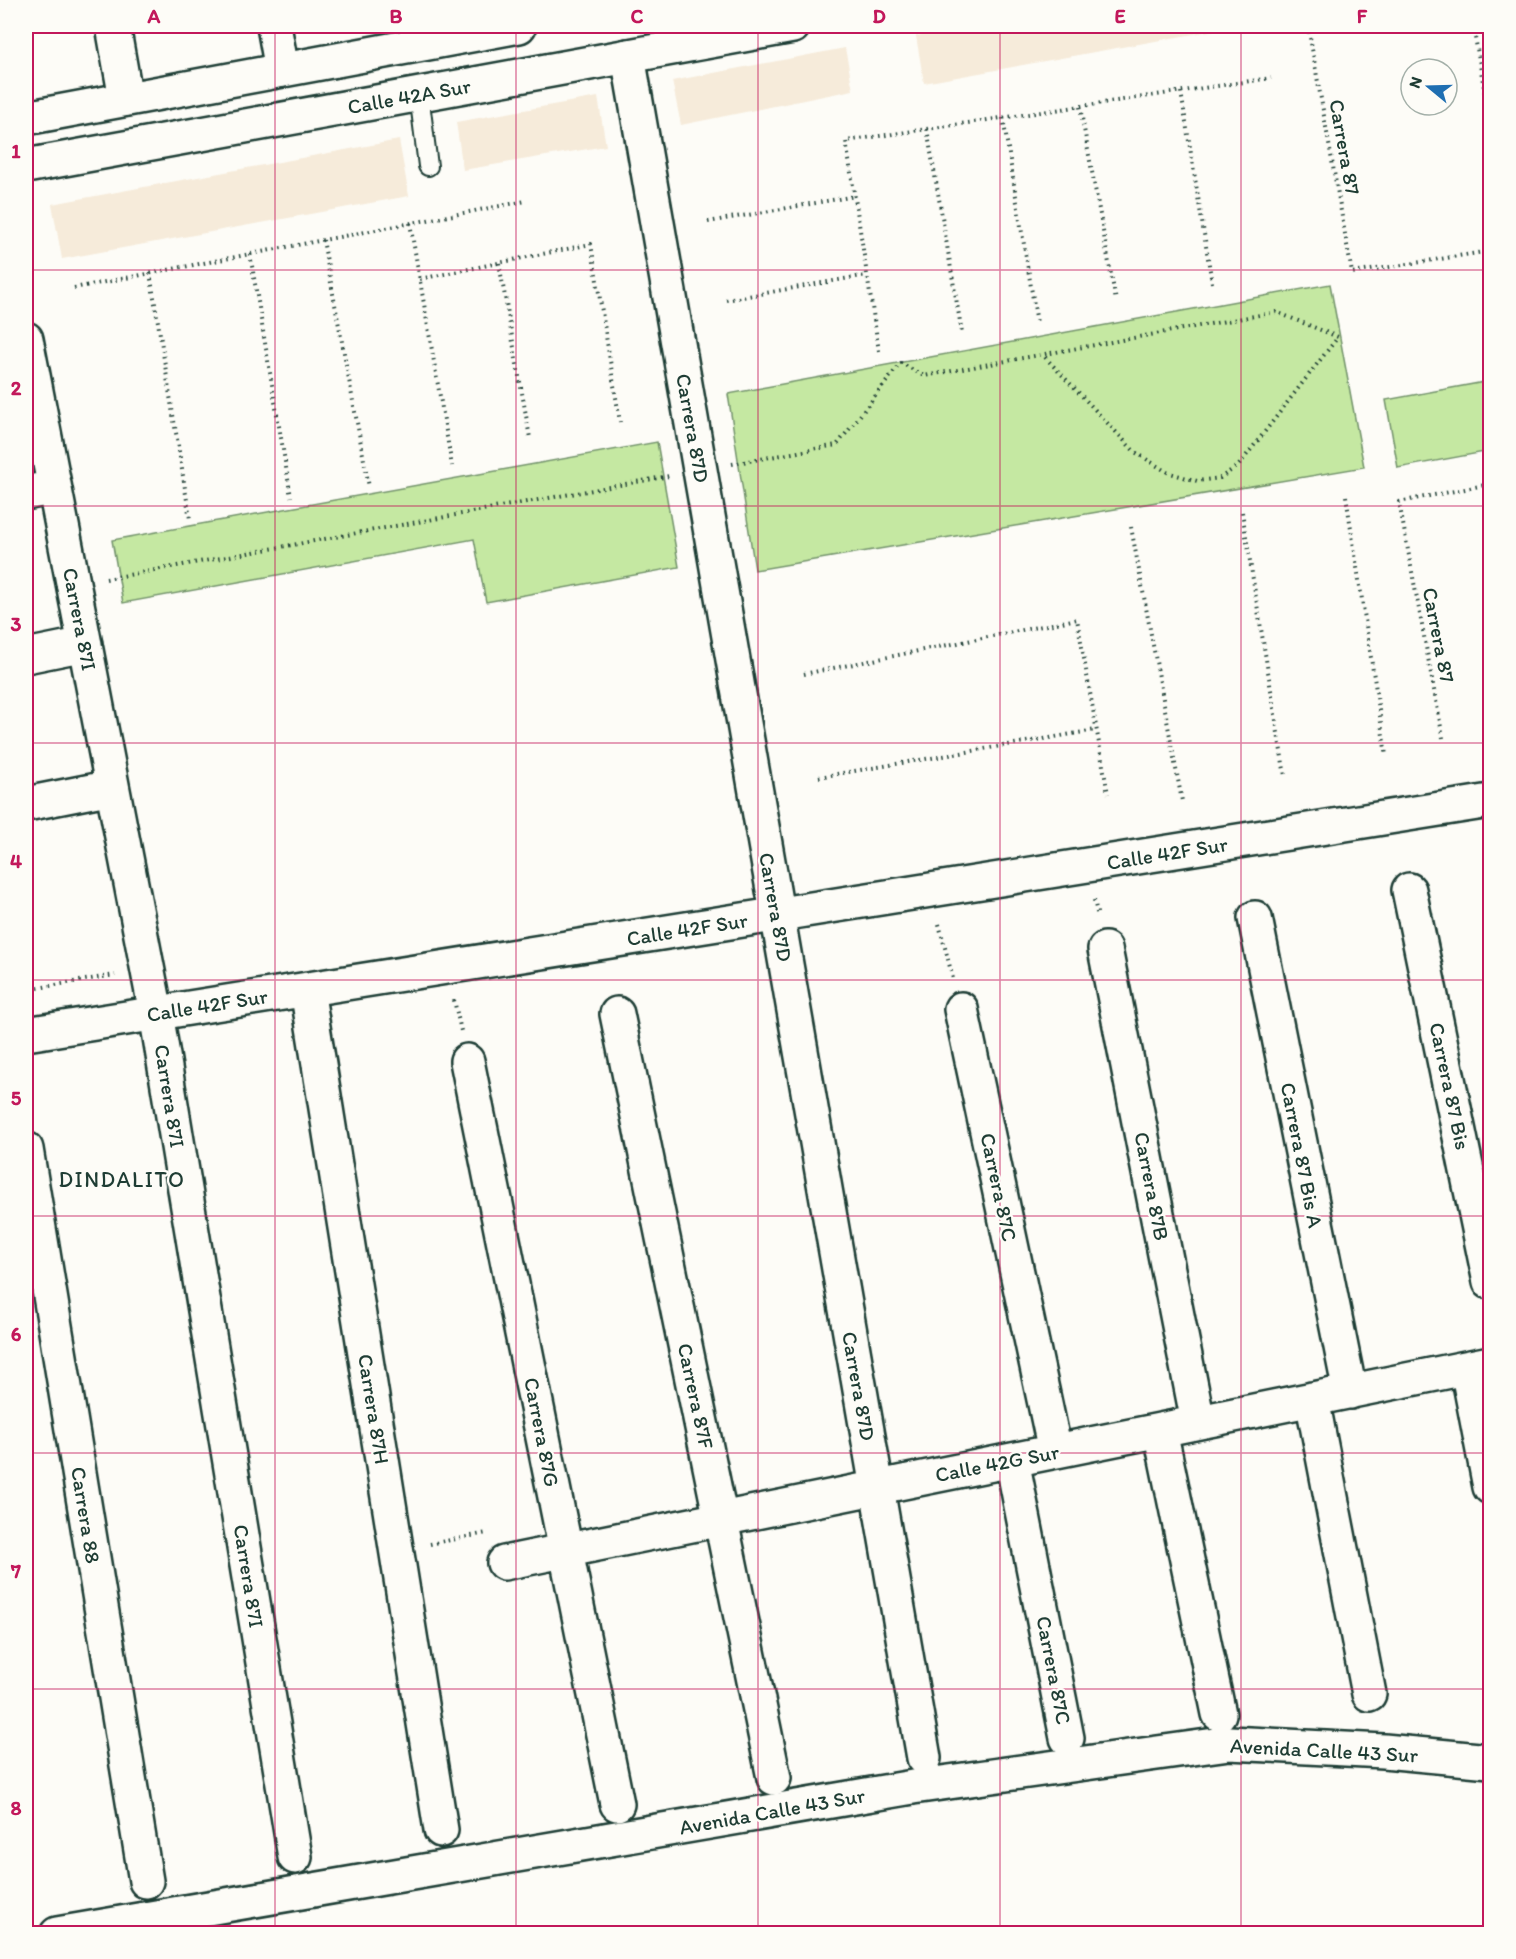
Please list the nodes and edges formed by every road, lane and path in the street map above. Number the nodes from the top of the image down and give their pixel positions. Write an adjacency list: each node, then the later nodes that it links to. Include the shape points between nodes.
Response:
1 (113, 26): 13 (street)
2 (274, 26): 9 (street)
3 (519, 26): 7 (street)
4 (793, 26): 8 (street, Calle 42A Sur)
5 (1308, 26): 26 (path, Carrera 87, via 1352,273)
6 (1473, 26): 17 (path)
7 (437, 33): 9 (street)
8 (628, 56): 12 (street, Calle 42A Sur); 44 (street, Carrera 87D)
9 (282, 70): 13 (street)
10 (1271, 78): 11 (path)
11 (1181, 92): 14 (path); 32 (path)
12 (419, 94): 19 (street, Calle 42A Sur); 20 (lane)
13 (126, 99): 15 (street)
14 (1080, 107): 16 (path); 35 (path)
15 (26, 118)
16 (1003, 118): 18 (path); 36 (path)
17 (1491, 121)
18 (927, 129): 21 (path, via 846,141); 37 (path)
19 (26, 166)
20 (428, 166)
21 (855, 196): 23 (path); 30 (path)
22 (526, 201): 24 (path)
23 (708, 222)
24 (410, 223): 25 (path); 31 (path)
25 (323, 240): 27 (path); 46 (path)
26 (1491, 251)
27 (250, 254): 29 (path); 49 (path)
28 (499, 263): 31 (path); 41 (path, via 591,244); 42 (path)
29 (150, 273): 33 (path); 51 (path)
30 (867, 275): 34 (path); 39 (path)
31 (420, 279): 43 (path)
32 (1212, 283)
33 (74, 288)
34 (726, 300)
35 (1116, 300)
36 (1037, 322)
37 (962, 333)
38 (26, 342): 47 (street, Carrera 87I)
39 (879, 351)
40 (1042, 354): 40 (path, via 1276,312 1338,337 1239,465 1220,478 1197,481 1167,472 1135,452); 44 (path, via 924,376 900,363 837,445)
41 (620, 422)
42 (530, 438)
43 (452, 466)
44 (700, 470): 53 (path); 70 (street, Carrera 87D)
45 (1491, 483): 58 (path, Carrera 87, via 1400,502)
46 (369, 487)
47 (40, 490): 53 (street, Carrera 87I)
48 (1346, 496): 59 (path)
49 (291, 497)
50 (1242, 512): 60 (path)
51 (190, 519)
52 (1131, 527): 64 (path)
53 (73, 585): 54 (street, Carrera 87I)
54 (85, 644): 55 (street); 62 (street, Carrera 87I)
55 (26, 656)
56 (804, 674): 57 (path, via 1077,619)
57 (1096, 730): 61 (path); 63 (path)
58 (1443, 738)
59 (1386, 755)
60 (1285, 776)
61 (819, 777)
62 (112, 787): 66 (street); 74 (street, Carrera 87I)
63 (1108, 794)
64 (1182, 801)
65 (1491, 801): 70 (street, Calle 42F Sur)
66 (26, 804)
67 (1487, 841): 68 (path)
68 (1491, 854)
69 (1409, 890): 83 (street, Carrera 87 Bis)
70 (777, 914): 75 (street, Calle 42F Sur); 91 (street, Carrera 87D)
71 (1255, 918): 85 (street, Carrera 87 Bis A)
72 (939, 924): 77 (path)
73 (1105, 950): 87 (street, Carrera 87B)
74 (148, 970): 76 (path); 78 (street, Carrera 87I)
75 (307, 989): 78 (street, Calle 42F Sur); 95 (street, Carrera 87H)
76 (26, 990)
77 (961, 1009): 89 (street, Carrera 87C)
78 (156, 1013): 80 (street, Calle 42F Sur); 105 (street, Carrera 87I)
79 (617, 1014): 93 (street, Carrera 87F)
80 (26, 1034)
81 (467, 1061): 94 (street, Carrera 87G)
82 (26, 1149): 106 (street, Carrera 88)
83 (1491, 1282)
84 (1479, 1366): 85 (street, Calle 42G Sur); 92 (street)
85 (1350, 1392): 86 (street, Calle 42G Sur)
86 (1312, 1399): 87 (street, Calle 42G Sur); 97 (street)
87 (1198, 1422): 88 (street, Calle 42G Sur)
88 (1160, 1430): 89 (street, Calle 42G Sur); 98 (street)
89 (1055, 1451): 90 (street, Calle 42G Sur)
90 (1012, 1460): 91 (street, Calle 42G Sur); 99 (street, Carrera 87C)
91 (877, 1487): 93 (street, Calle 42G Sur); 100 (street, Carrera 87D)
92 (1491, 1487)
93 (721, 1519): 94 (street, Calle 42G Sur); 102 (street, Carrera 87F)
94 (566, 1550): 96 (street, Calle 42G Sur); 103 (street, Carrera 87G)
95 (397, 1551): 96 (path, via 498,1530); 104 (street, Carrera 87H)
96 (504, 1563)
97 (1369, 1694)
98 (1219, 1714)
99 (1067, 1738)
100 (924, 1758)
101 (1491, 1761): 107 (street, Avenida Calle 43 Sur, via 1229,1743 913,1787)
102 (774, 1778)
103 (617, 1804)
104 (441, 1830)
105 (295, 1857)
106 (146, 1881)
107 (57, 1934)

